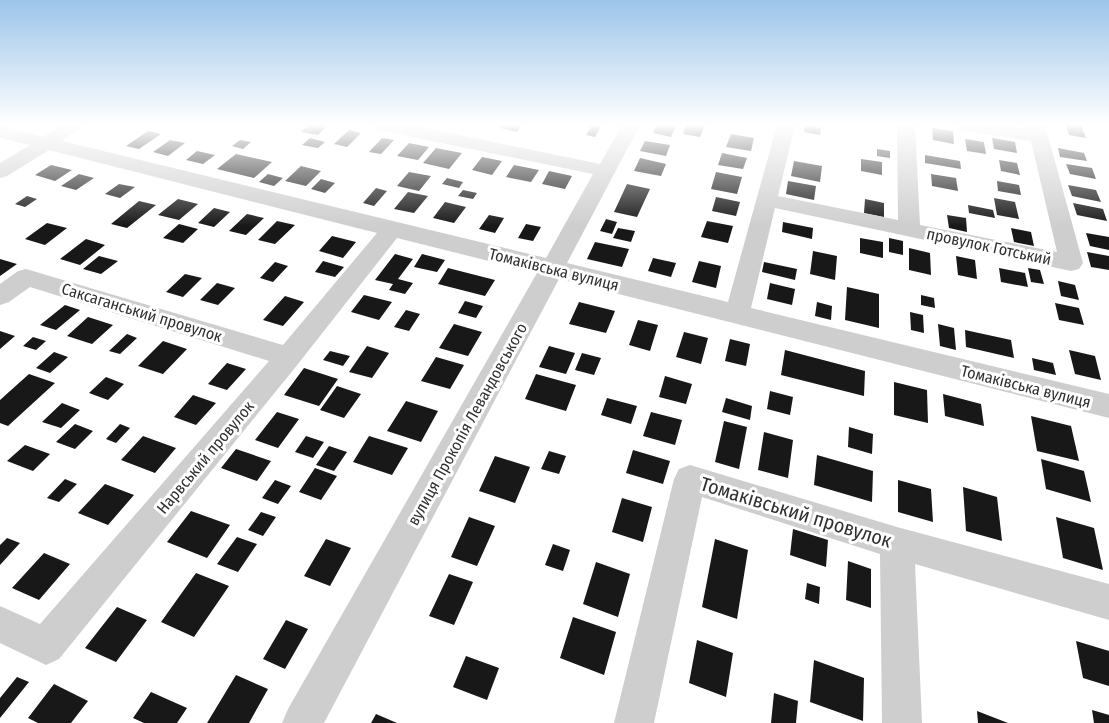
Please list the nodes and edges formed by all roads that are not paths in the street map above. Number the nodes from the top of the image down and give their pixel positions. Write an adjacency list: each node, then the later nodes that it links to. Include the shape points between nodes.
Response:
1 (21, 159): 9 (street)
2 (106, 159): 11 (street, Томаківська вулиця)
3 (545, 159): 8 (street)
4 (613, 159): 8 (street, вулиця Прокопія Левандовського)
5 (777, 159): 10 (street)
6 (907, 159): 12 (street)
7 (1045, 159): 12 (street, провулок Готський, via 1071,263)
8 (606, 171): 13 (street, вулиця Прокопія Левандовського)
9 (0, 172)
10 (767, 200): 12 (street, провулок Готський); 15 (street)
11 (393, 228): 13 (street, Томаківська вулиця); 16 (street, Нарвський провулок)
12 (909, 229)
13 (553, 269): 15 (street, Томаківська вулиця); 21 (street, вулиця Прокопія Левандовського)
14 (0, 296): 16 (street, Саксаганський провулок, via 26,277)
15 (737, 315): 17 (street, Томаківська вулиця)
16 (289, 357): 20 (street, Нарвський провулок, via 46,646)
17 (1107, 412)
18 (897, 543): 19 (street, Томаківський провулок); 22 (street, Томаківський провулок, via 690,479); 23 (street)
19 (1109, 602)
20 (0, 624)
21 (302, 723)
22 (634, 723)
23 (902, 723)

